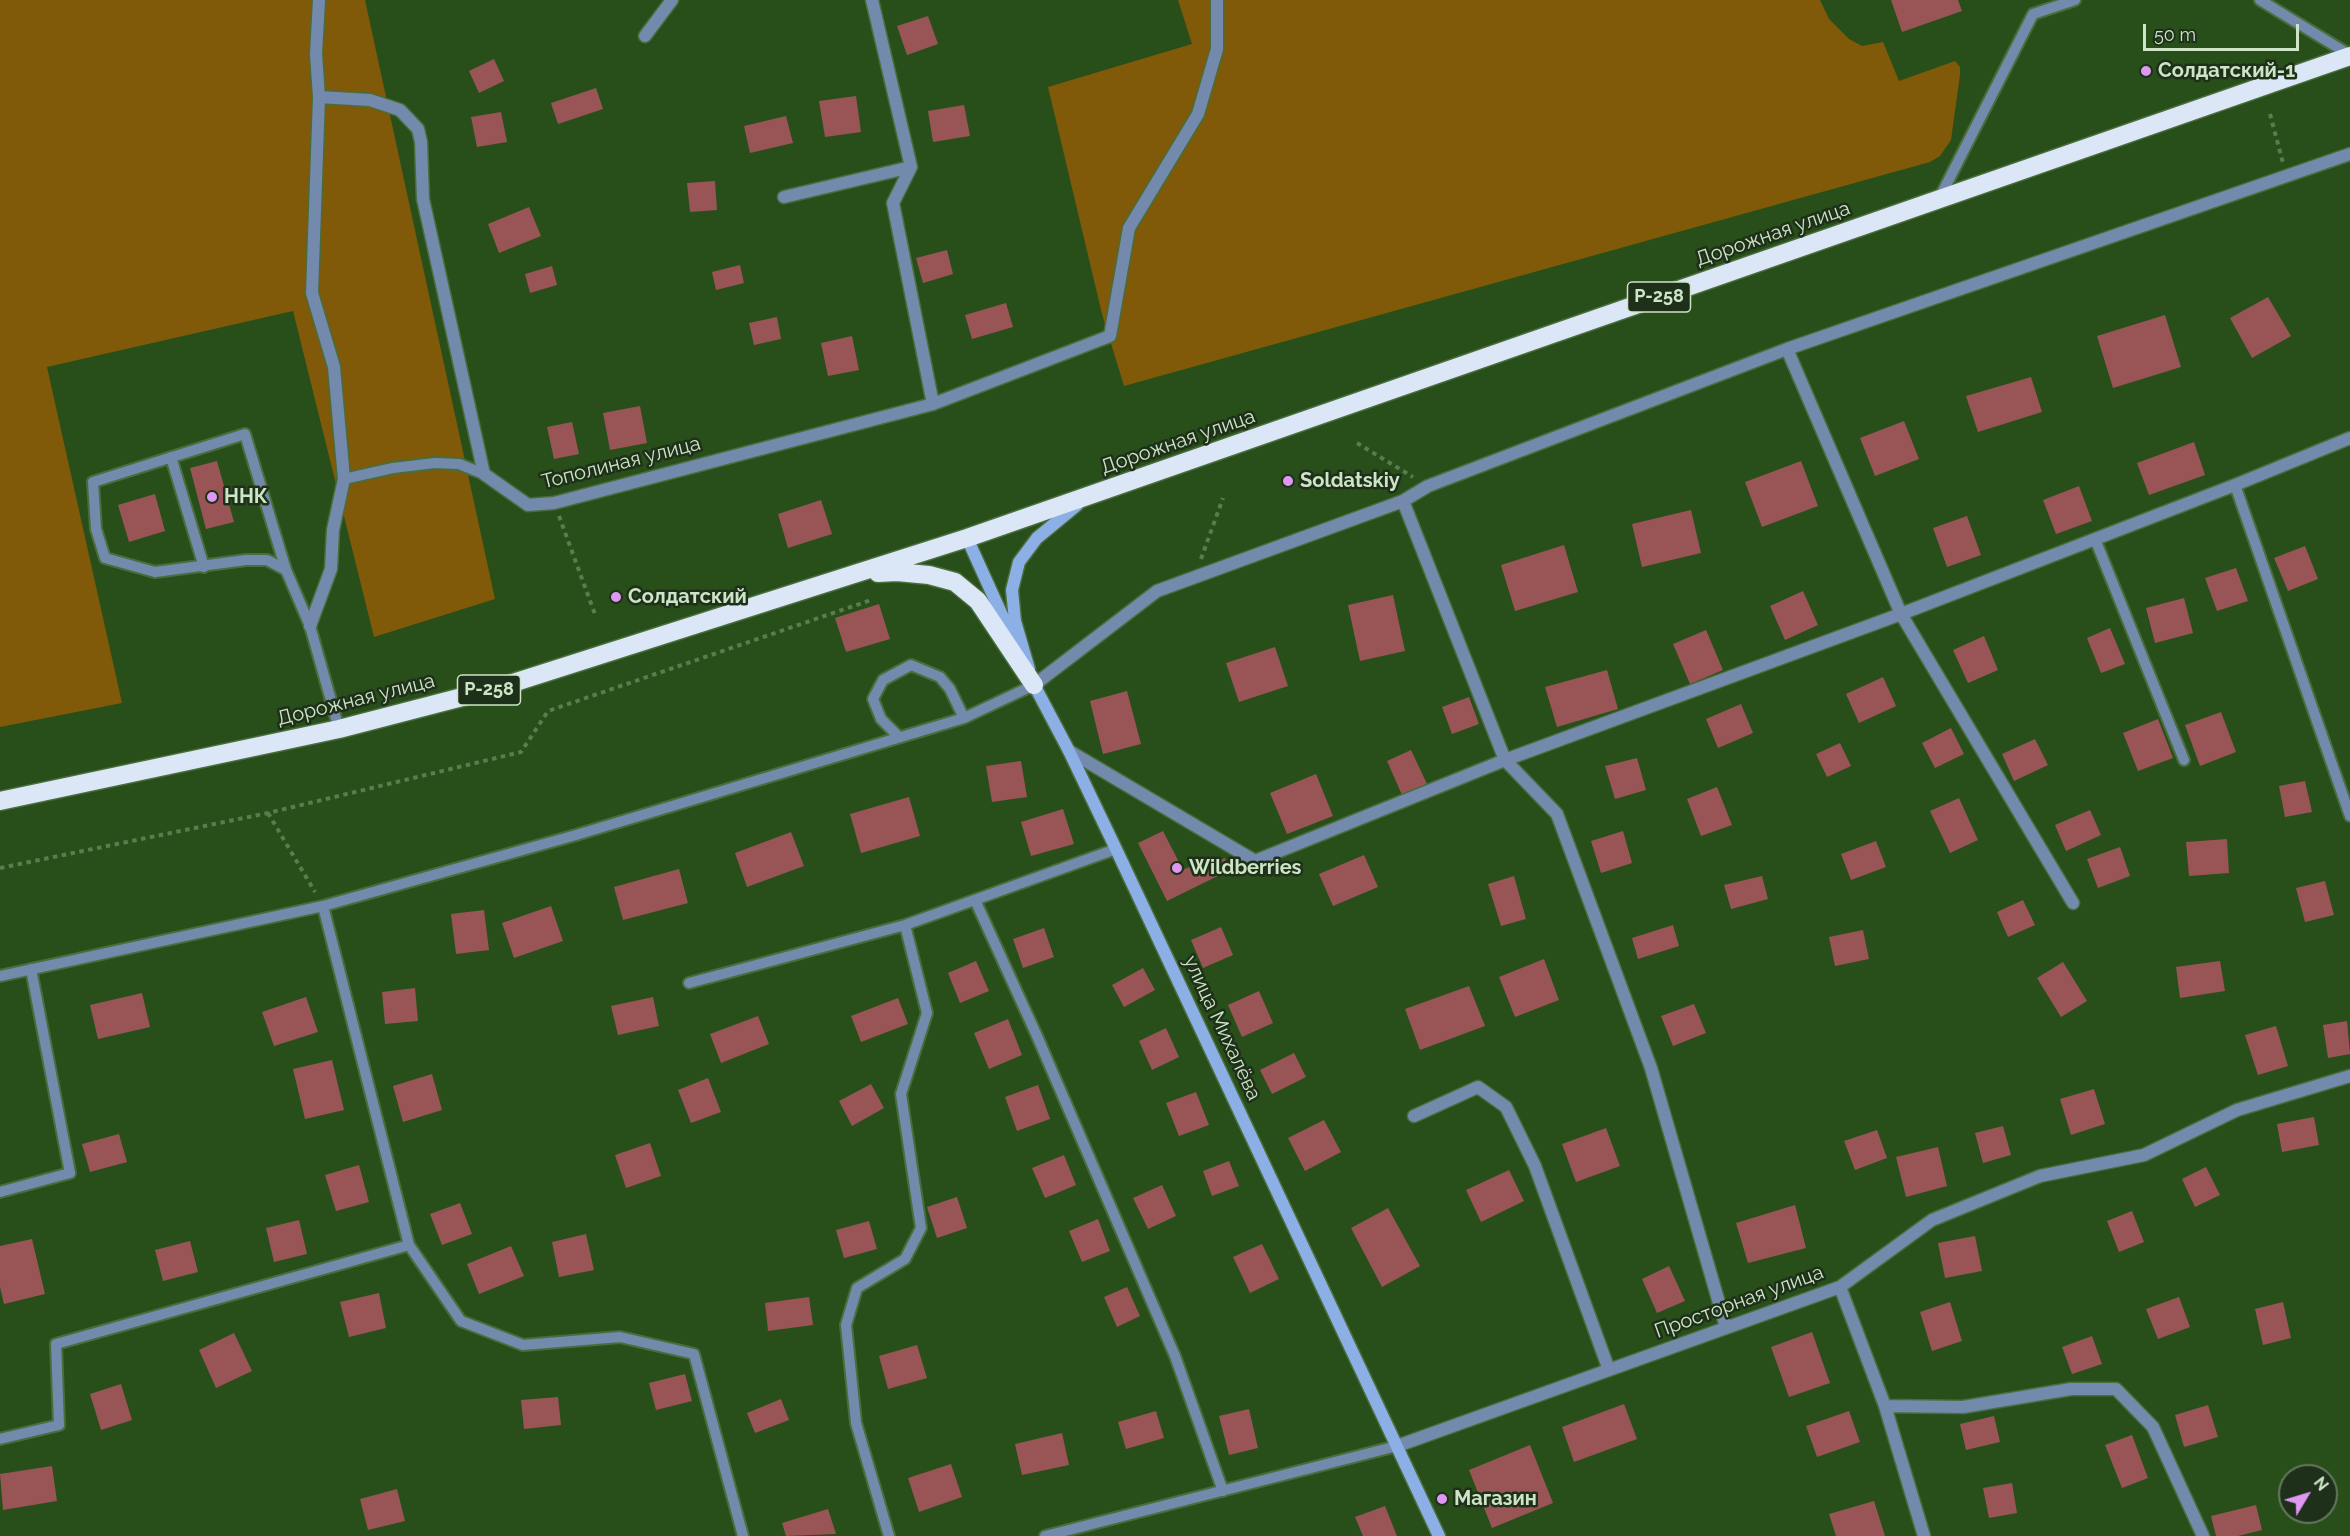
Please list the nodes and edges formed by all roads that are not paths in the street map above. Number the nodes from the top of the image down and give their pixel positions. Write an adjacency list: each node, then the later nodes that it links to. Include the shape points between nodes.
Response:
1 (319, 0): 9 (street)
2 (672, 0): 7 (street)
3 (872, 0): 11 (street)
4 (1217, 0): 15 (street, Тополиная улица, via 1217,49 1198,114 1129,228 1110,336)
5 (2075, 0): 13 (lane, via 2033,14)
6 (2260, 0): 8 (lane)
7 (645, 36)
8 (2350, 55): 13 (highway, Дорожная улица / Р-258)
9 (319, 97): 18 (street, via 370,100 400,110 418,129 423,199); 19 (street, via 312,293 334,367)
10 (2350, 154): 14 (street)
11 (911, 167): 12 (street); 15 (street, via 893,202)
12 (784, 197)
13 (1939, 199): 21 (highway, Дорожная улица / Р-258)
14 (1787, 349): 22 (street, via 1428,486); 28 (street)
15 (933, 404): 18 (street, Тополиная улица, via 554,503 528,505)
16 (2350, 438): 20 (street)
17 (171, 457): 25 (lane); 25 (lane, via 93,482 96,529 105,558 155,572); 26 (lane, via 245,434)
18 (484, 474): 19 (lane, via 459,464 435,463)
19 (344, 479): 29 (street, via 333,530 331,569)
20 (2235, 485): 24 (street); 38 (lane)
21 (1088, 496): 23 (highway, Дорожная улица / Р-258); 30 (street, via 1037,538 1019,562 1012,590 1015,621)
22 (1403, 501): 30 (street, via 1157,591); 35 (street)
23 (967, 538): 27 (highway, Дорожная улица / Р-258); 30 (street, улица Михалёва)
24 (2095, 539): 28 (street); 36 (lane)
25 (204, 567): 26 (lane, via 267,560)
26 (286, 570): 29 (lane)
27 (852, 575): 30 (highway, via 929,574 955,582 978,601); 32 (highway, Дорожная улица / Р-258, via 497,688)
28 (1901, 614): 35 (street); 41 (street)
29 (310, 626): 32 (lane)
30 (1034, 685): 31 (lane); 34 (street, улица Михалёва)
31 (964, 718): 33 (lane); 33 (lane, via 940,677 911,665 883,680 873,699 881,720)
32 (339, 729): 37 (highway, Дорожная улица / Р-258)
33 (899, 737): 42 (lane, via 576,835)
34 (1069, 751): 35 (street, via 1255,861); 39 (street, улица Михалёва)
35 (1505, 760): 52 (street, via 1557,814 1651,1068)
36 (2184, 760)
37 (0, 801)
38 (2350, 816)
39 (1116, 849): 40 (lane); 56 (street, улица Михалёва)
40 (975, 900): 43 (lane); 57 (lane, via 1170,1346)
41 (2073, 903)
42 (323, 906): 44 (lane); 50 (lane)
43 (905, 925): 46 (lane); 59 (lane, via 927,1013 902,1094 921,1228 905,1259 857,1288 846,1325 856,1423)
44 (32, 969): 45 (lane); 49 (lane, via 70,1173)
45 (0, 976)
46 (689, 983)
47 (2350, 1076): 51 (street, Просторная улица, via 2237,1110 2144,1155 2040,1176 1932,1220)
48 (1414, 1116): 53 (street, via 1478,1087 1506,1107 1535,1166)
49 (0, 1192)
50 (409, 1245): 55 (lane, via 56,1344 59,1425); 58 (lane, via 460,1321 523,1345 620,1337 694,1354)
51 (1840, 1287): 52 (street, Просторная улица); 54 (street)
52 (1726, 1327): 53 (street, Просторная улица)
53 (1609, 1370): 56 (street, Просторная улица)
54 (1885, 1406): 62 (street); 63 (street, via 1963,1407 2071,1389 2116,1389 2152,1427)
55 (0, 1439)
56 (1397, 1446): 57 (lane); 61 (street, улица Михалёва)
57 (1223, 1491): 60 (lane)
58 (743, 1536)
59 (889, 1536)
60 (1045, 1536)
61 (1439, 1536)
62 (1924, 1536)
63 (2203, 1536)

